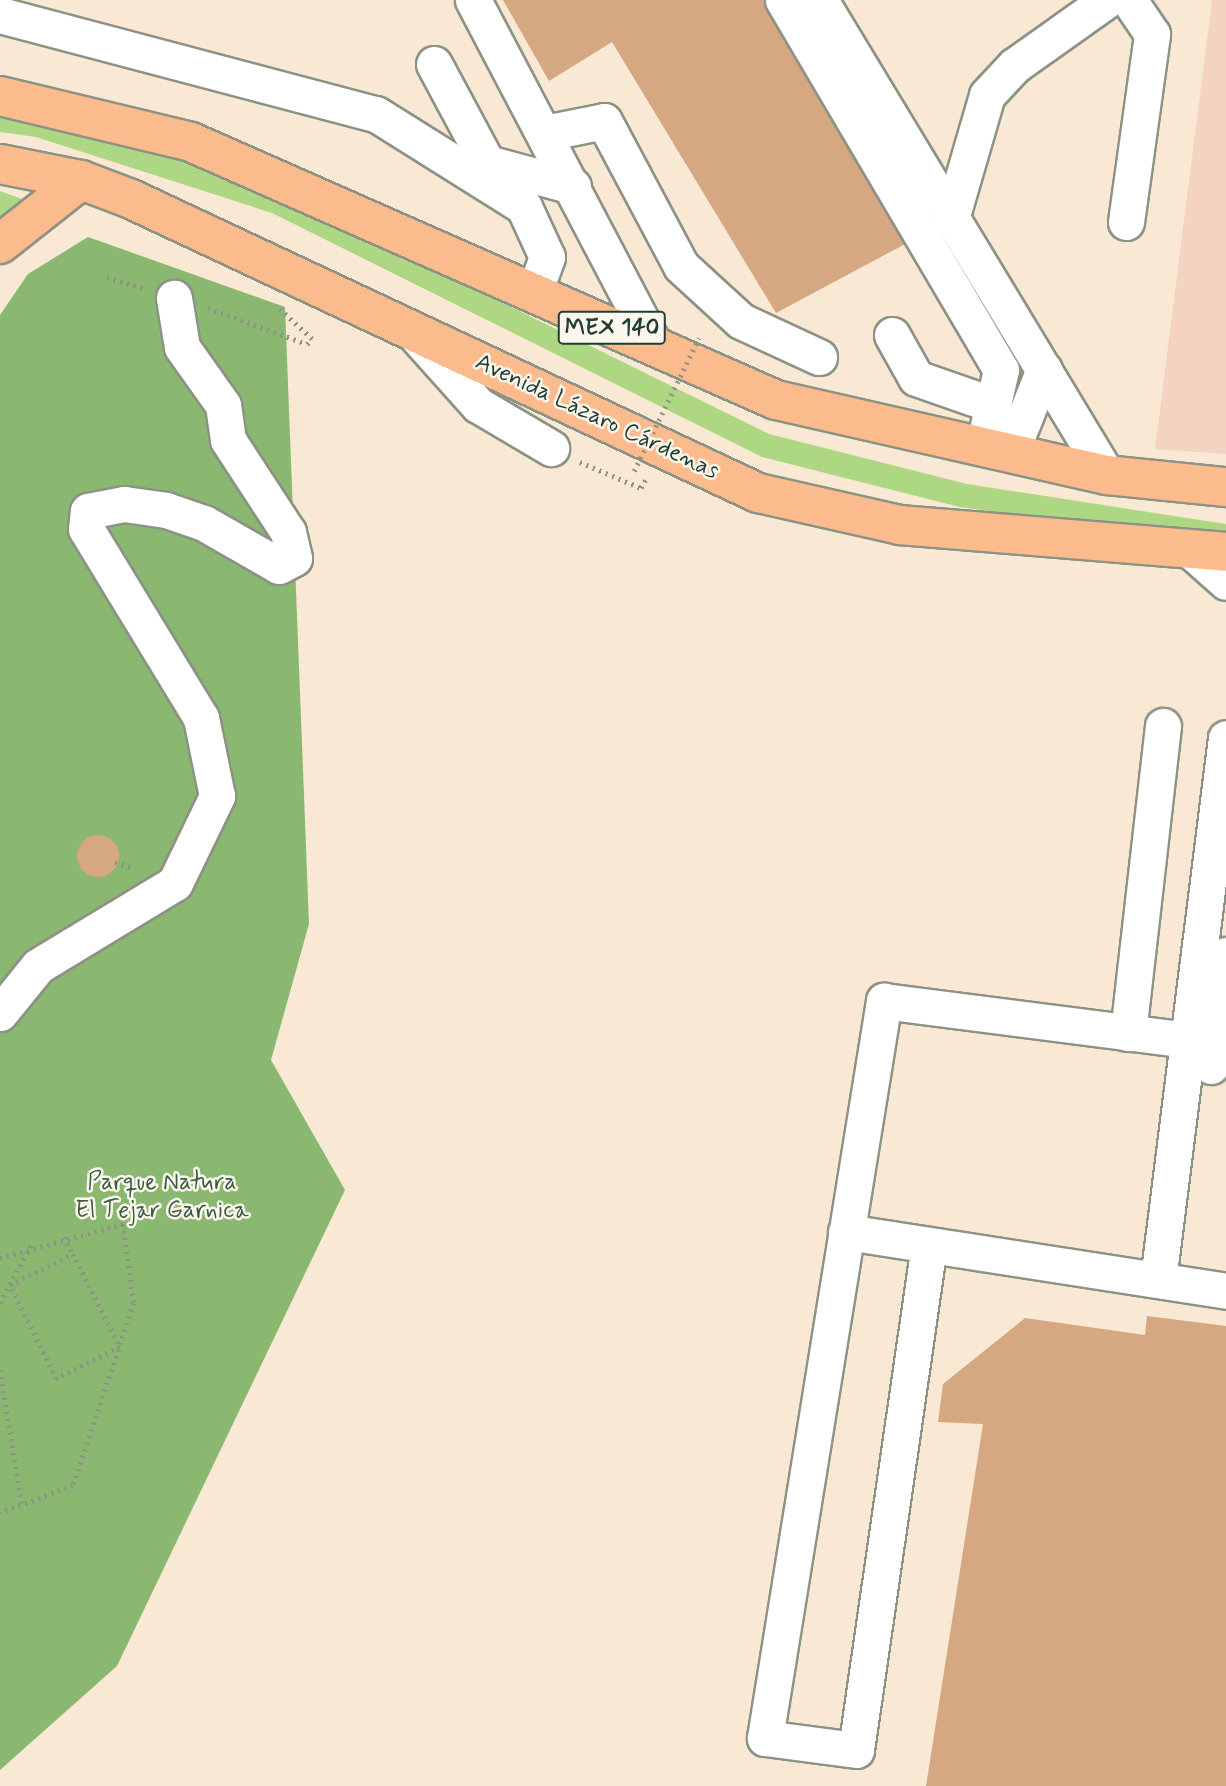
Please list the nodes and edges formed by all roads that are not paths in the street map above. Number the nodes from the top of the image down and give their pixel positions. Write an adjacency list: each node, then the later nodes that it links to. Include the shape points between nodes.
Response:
1 (473, 0): 8 (street)
2 (783, 0): 23 (street, via 1001,370)
3 (820, 0): 13 (street)
4 (1107, 0): 13 (street, via 1014,66 988,95)
5 (1129, 0): 14 (street, via 1152,34)
6 (0, 15): 10 (street, via 376,114)
7 (0, 96): 16 (highway, MEX 140, via 191,142)
8 (545, 133): 12 (street); 21 (street, via 604,121 681,266 741,321)
9 (0, 164): 11 (highway, Avenida Lázaro Cárdenas)
10 (470, 170): 12 (street, via 426,69 487,163); 16 (street, via 524,207 539,229 547,257)
11 (80, 180): 15 (highway); 18 (highway, Avenida Lázaro Cárdenas)
12 (573, 186): 20 (street)
13 (951, 219): 22 (street)
14 (1126, 222)
15 (0, 244)
16 (534, 293): 20 (highway, MEX 140)
17 (174, 298): 33 (street, via 182,347 223,405 228,440 288,532 294,558 279,566 204,523 166,510 124,504 88,511 86,529 201,718 217,796 175,883 38,966)
18 (411, 330): 25 (street, via 478,405); 28 (highway, Avenida Lázaro Cárdenas, via 758,493 900,525)
19 (892, 335): 23 (street, via 916,378)
20 (655, 347): 24 (highway, MEX 140, via 776,400)
21 (819, 357)
22 (1044, 369): 24 (street); 26 (street)
23 (993, 405): 24 (street)
24 (997, 449): 26 (highway, MEX 140)
25 (568, 450)
26 (1107, 475): 27 (highway, MEX 140)
27 (1226, 487)
28 (1208, 551): 29 (street)
29 (1226, 582)
30 (1163, 726): 34 (street)
31 (1226, 738): 35 (street)
32 (1226, 955): 35 (street)
33 (0, 1013)
34 (1128, 1032): 35 (street); 36 (street, via 884,1001)
35 (1210, 1043): 38 (street)
36 (846, 1232): 37 (street); 37 (street, via 765,1738 856,1750)
37 (929, 1245): 38 (street)
38 (1169, 1282): 39 (street)
39 (1226, 1291)

